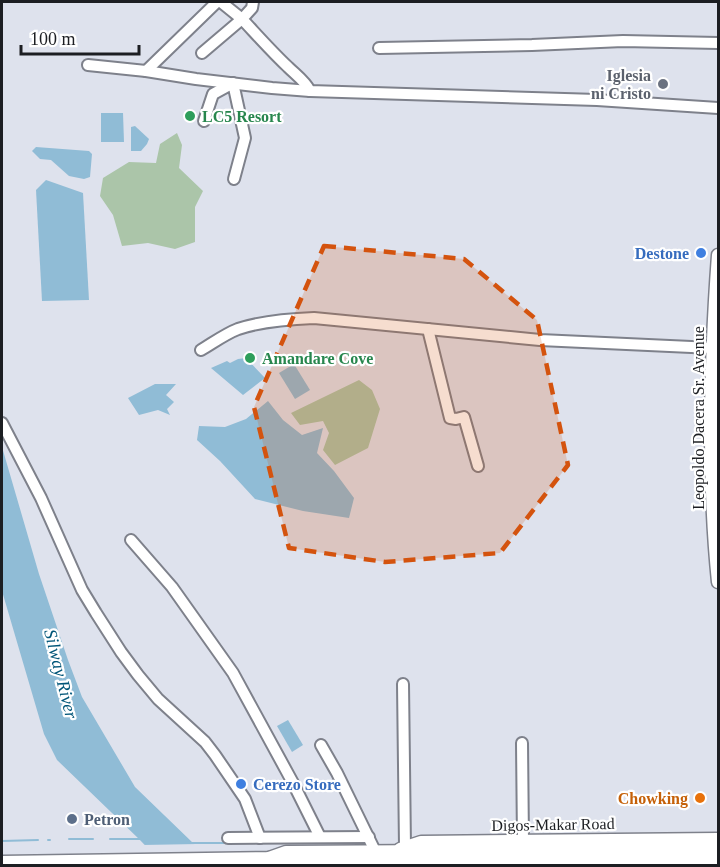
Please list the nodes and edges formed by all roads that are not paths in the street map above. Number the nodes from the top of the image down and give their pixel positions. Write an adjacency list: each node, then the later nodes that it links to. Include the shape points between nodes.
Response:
1 (219, 2): 3 (street); 8 (street)
2 (253, 2): 3 (street)
3 (242, 19): 6 (street); 10 (street)
4 (718, 43): 5 (street, via 623,41)
5 (380, 48)
6 (202, 53)
7 (88, 65): 8 (street)
8 (146, 71): 9 (street)
9 (233, 83): 10 (street); 12 (street, via 213,94); 13 (street, via 245,138)
10 (310, 91): 11 (street)
11 (718, 108)
12 (204, 122)
13 (234, 179)
14 (718, 255): 16 (main road, Leopoldo Dacera Sr. Avenue)
15 (428, 329): 16 (street, via 540,340); 17 (street, via 291,319 237,330); 20 (street, via 450,418 464,417)
16 (713, 348): 18 (main road, Leopoldo Dacera Sr. Avenue)
17 (201, 350)
18 (715, 410): 22 (main road, Leopoldo Dacera Sr. Avenue, via 713,490)
19 (2, 423): 30 (street, via 96,613 144,683 215,755 244,800)
20 (478, 466)
21 (130, 540): 27 (street, via 172,587 233,673)
22 (718, 566): 23 (main road, Leopoldo Dacera Sr. Avenue)
23 (718, 582)
24 (403, 684): 33 (street)
25 (522, 743): 32 (street)
26 (321, 745): 28 (street)
27 (320, 837): 28 (street); 30 (street)
28 (369, 837): 36 (street)
29 (228, 838): 30 (street)
30 (260, 838)
31 (718, 839): 32 (main road, Digos-Makar Road)
32 (523, 841): 33 (main road, Digos-Makar Road, via 421,842)
33 (405, 847): 37 (main road, Digos-Makar Road)
34 (718, 849): 37 (main road, Digos-Makar Road)
35 (718, 860): 37 (main road, Digos-Makar Road)
36 (376, 861): 37 (main road, Digos-Makar Road); 39 (main road, Digos-Makar Road, via 286,852 269,858)
37 (393, 861)
38 (2, 862): 39 (main road, Digos-Makar Road)
39 (149, 862)

